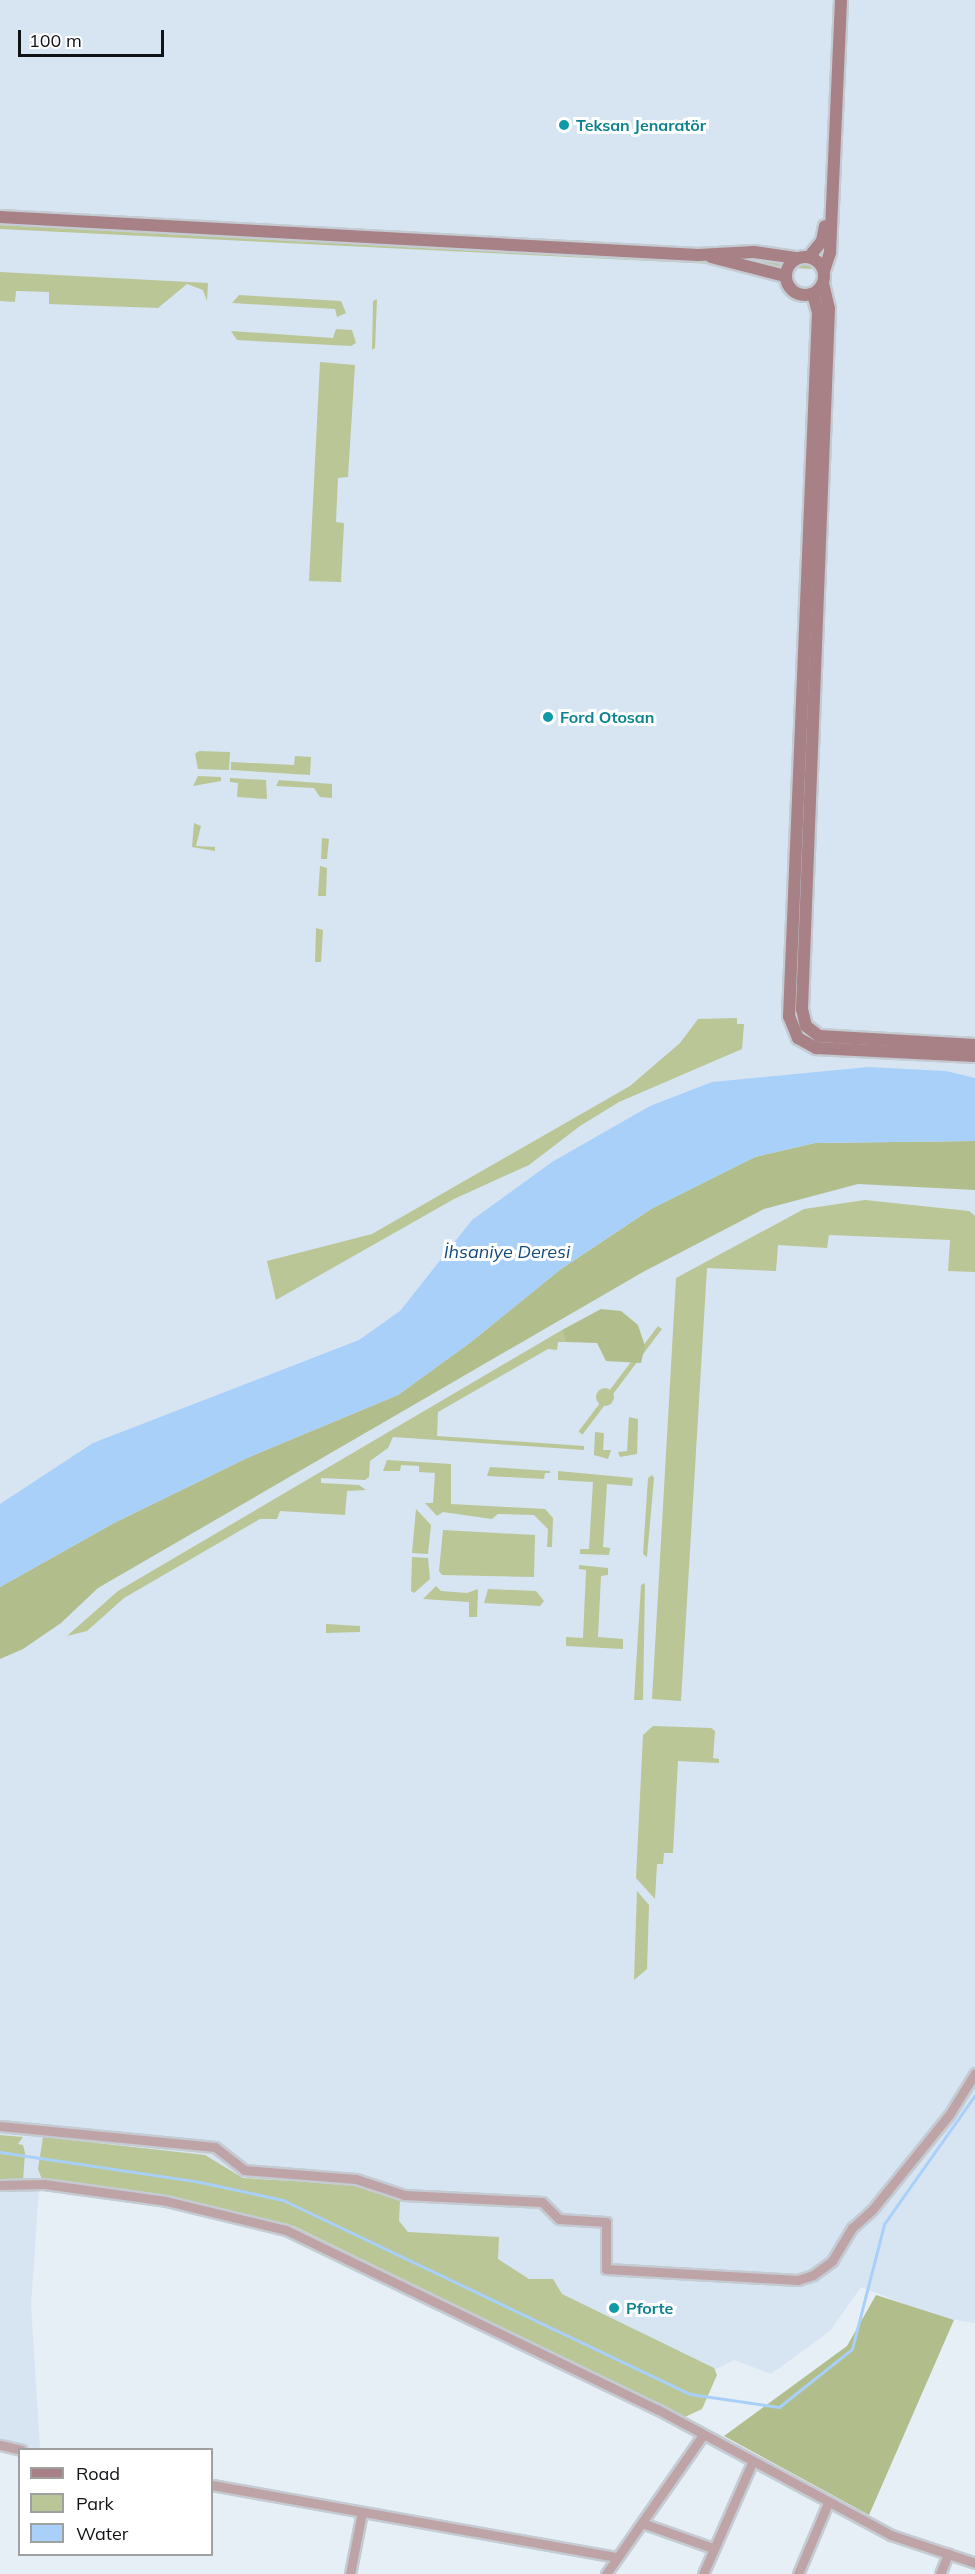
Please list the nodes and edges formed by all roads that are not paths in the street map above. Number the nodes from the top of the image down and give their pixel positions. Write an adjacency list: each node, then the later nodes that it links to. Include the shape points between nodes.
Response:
1 (833, 0): 5 (main road, via 825,232)
2 (841, 0): 7 (main road, via 830,252)
3 (0, 217): 4 (main road)
4 (698, 255): 5 (main road, via 754,252); 6 (main road)
5 (803, 257): 6 (main road, via 788,266); 7 (main road, via 819,262)
6 (785, 276): 8 (main road, via 794,292)
7 (823, 277): 8 (main road); 9 (main road, via 829,308 802,1009 806,1026 819,1036)
8 (813, 294): 10 (main road, via 818,313 789,1016 798,1038 816,1048)
9 (975, 1045)
10 (975, 1056)
11 (975, 2073): 12 (street, via 949,2115 872,2210 852,2228 832,2261 813,2276 798,2280 606,2270 606,2222 559,2219 542,2202 404,2195 356,2179 244,2170 215,2147)
12 (0, 2126)
13 (0, 2186): 14 (street, via 44,2184 166,2201 286,2230)
14 (703, 2435): 17 (street); 21 (street)
15 (0, 2445): 16 (street)
16 (18, 2449)
17 (752, 2463): 19 (street); 22 (street)
18 (213, 2485): 20 (street)
19 (828, 2503): 23 (street, via 891,2535); 29 (street)
20 (362, 2512): 24 (street); 26 (street)
21 (642, 2523): 22 (street); 24 (street)
22 (713, 2548): 28 (street)
23 (948, 2554): 25 (street); 30 (street)
24 (617, 2558): 27 (street)
25 (975, 2564)
26 (350, 2574)
27 (606, 2574)
28 (703, 2574)
29 (798, 2574)
30 (940, 2574)

